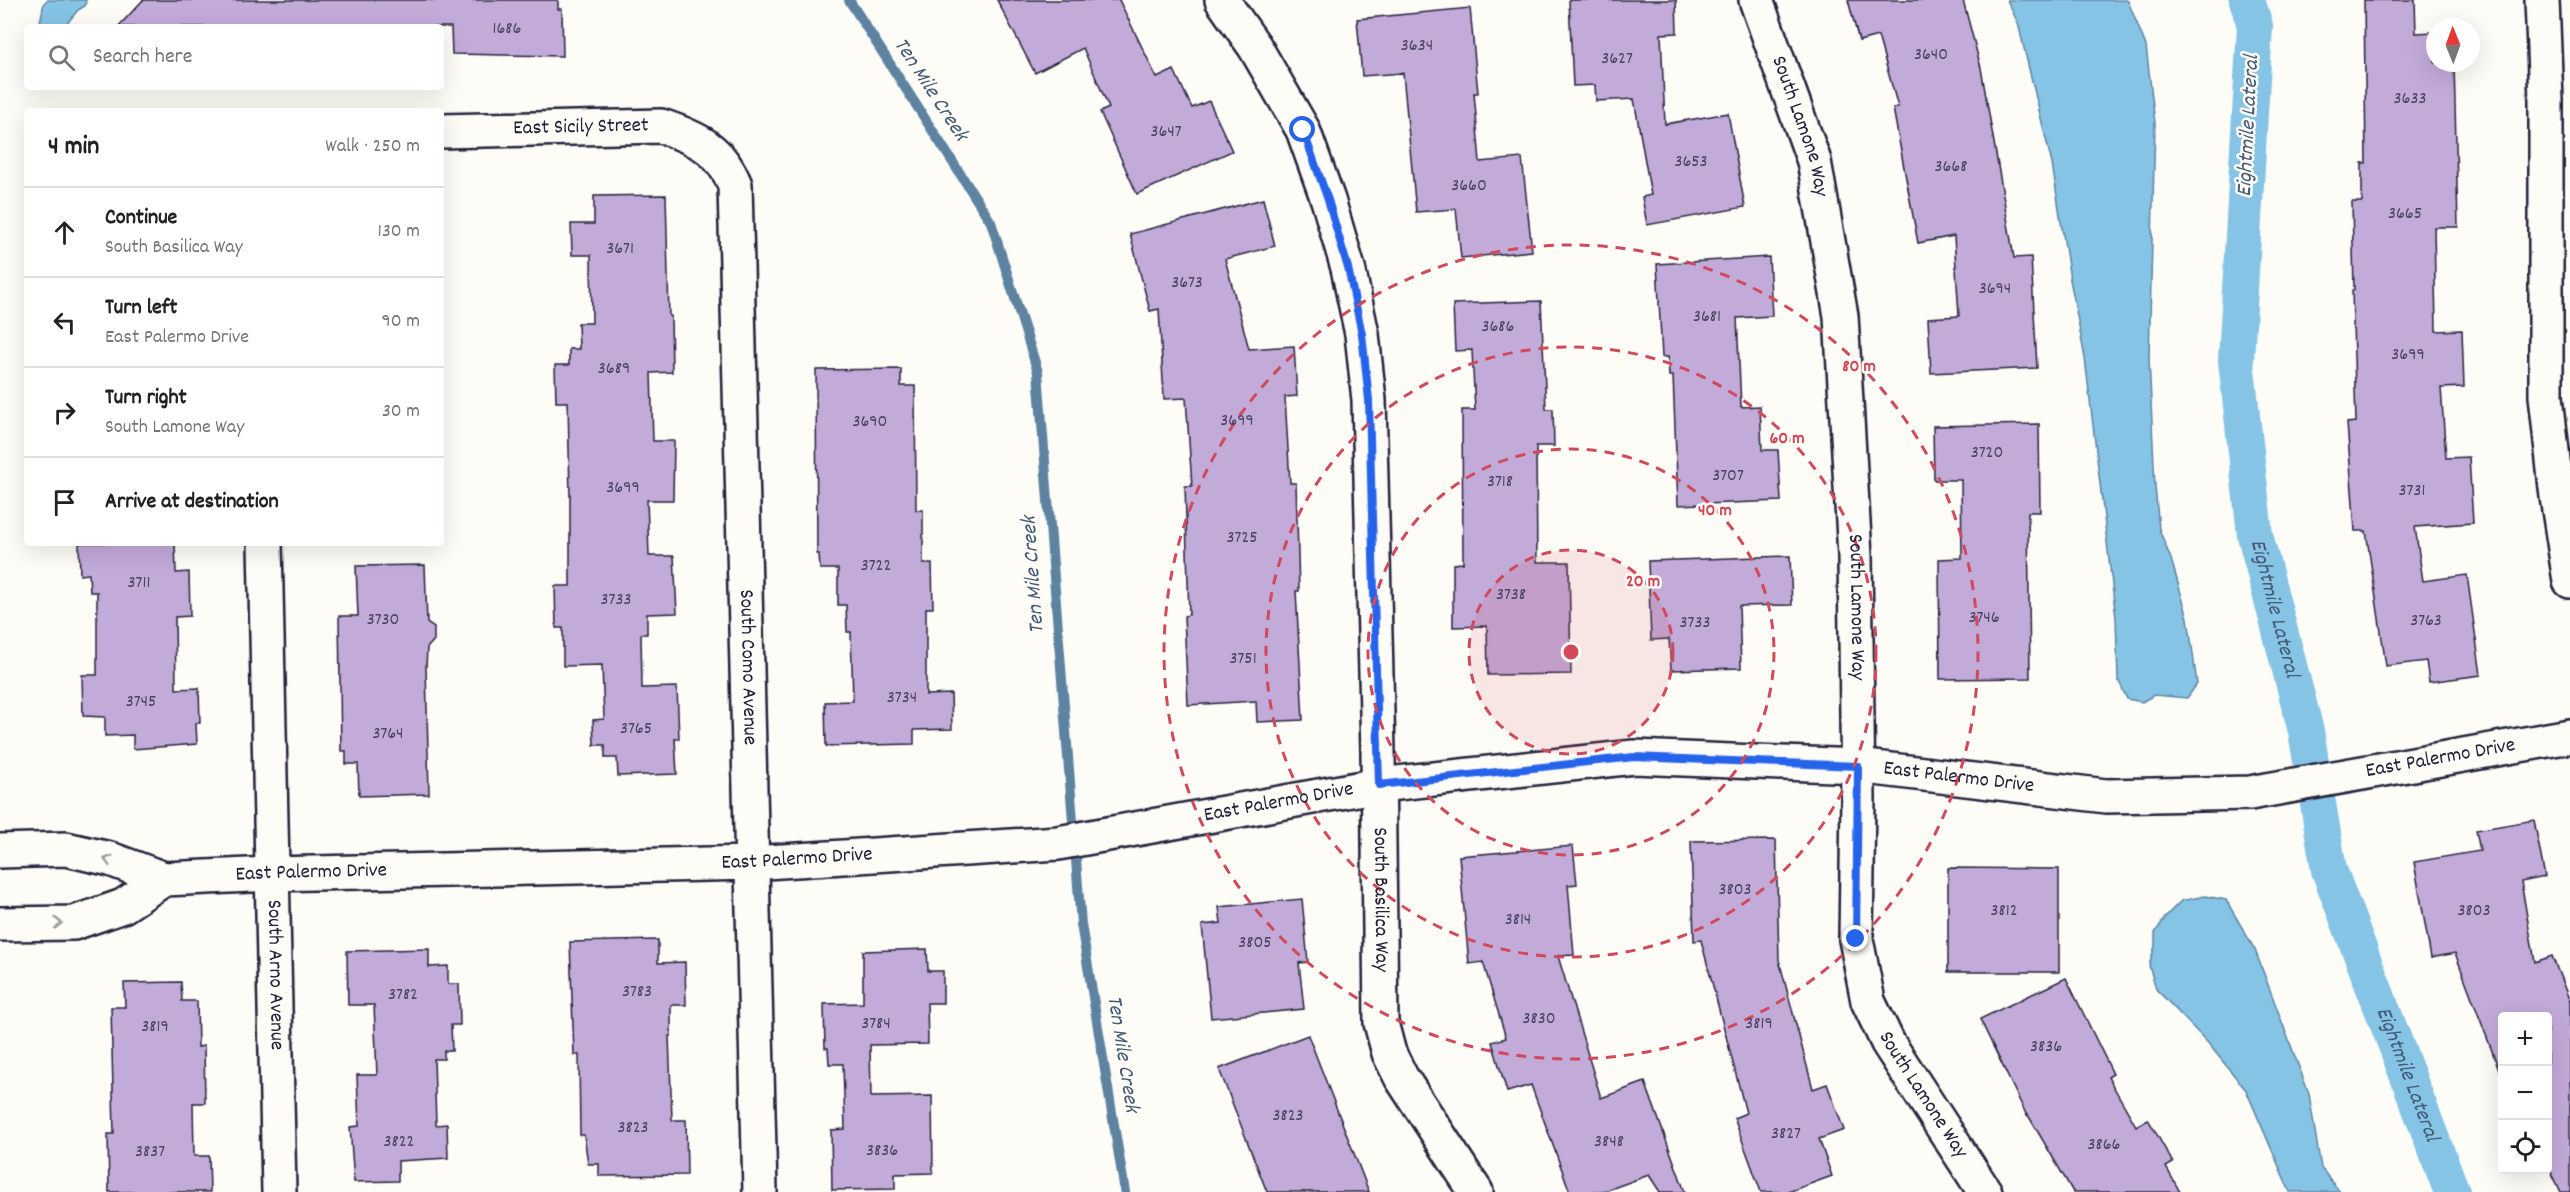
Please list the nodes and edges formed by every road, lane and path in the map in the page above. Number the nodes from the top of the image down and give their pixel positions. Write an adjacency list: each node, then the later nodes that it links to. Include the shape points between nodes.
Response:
1 (1222, 0): 11 (street, South Basilica Way, via 1255,47 1303,130 1348,268 1362,334 1369,400)
2 (1755, 0): 10 (street, South Lamone Way, via 1814,161 1841,316 1855,556)
3 (2542, 0): 4 (street)
4 (2558, 99): 8 (street, via 2546,396)
5 (444, 131): 6 (street, East Sicily Street, via 661,126 690,136)
6 (713, 150): 13 (street, South Como Avenue, via 728,167 735,185)
7 (265, 546): 14 (street, South Arno Avenue)
8 (2570, 581)
9 (2570, 736): 10 (street, East Palermo Drive, via 2250,793 2106,796)
10 (1858, 766): 11 (street, East Palermo Drive, via 1634,757); 20 (street, South Lamone Way, via 1856,939 1868,1001 1888,1043)
11 (1379, 785): 13 (street, East Palermo Drive, via 1058,843); 19 (street, South Basilica Way, via 1381,1023 1401,1077)
12 (0, 851): 15 (street, East Palermo Drive, one-way to 12, via 110,859 66,849)
13 (752, 863): 14 (street, East Palermo Drive); 18 (street, South Como Avenue)
14 (271, 874): 15 (street, East Palermo Drive); 17 (street, South Arno Avenue)
15 (164, 879): 16 (street, one-way to 15, via 74,922 123,906)
16 (0, 924)
17 (279, 1192)
18 (760, 1192)
19 (1476, 1192)
20 (1985, 1192)

